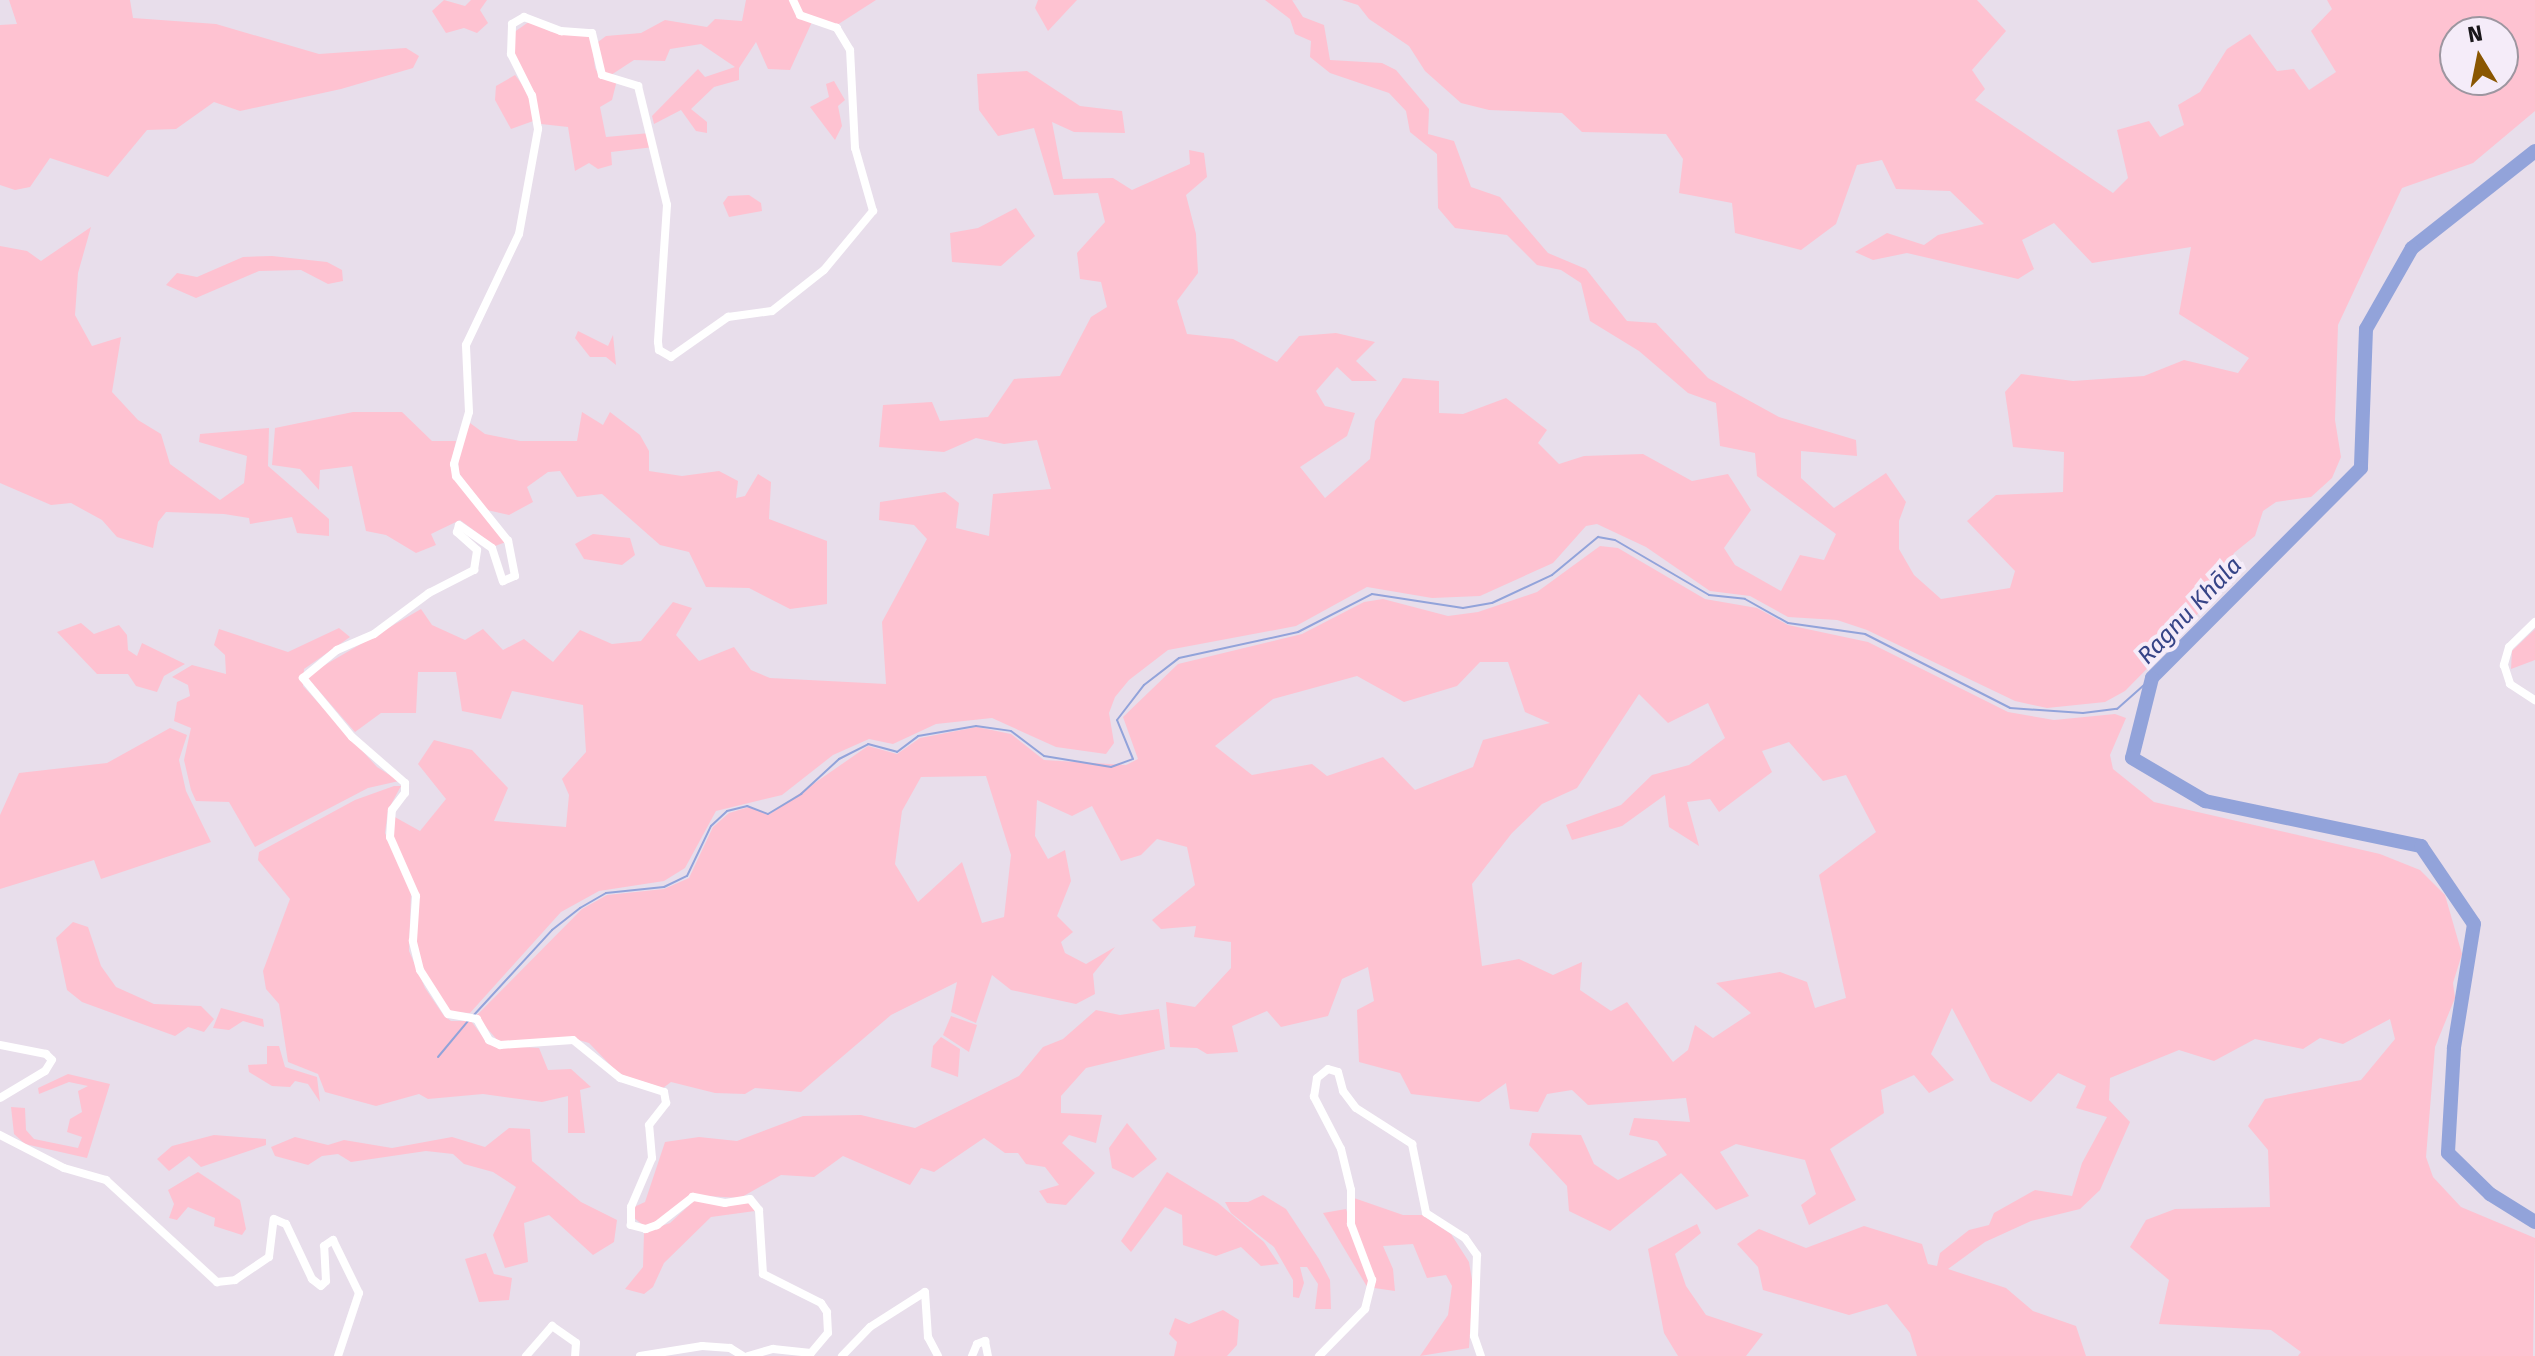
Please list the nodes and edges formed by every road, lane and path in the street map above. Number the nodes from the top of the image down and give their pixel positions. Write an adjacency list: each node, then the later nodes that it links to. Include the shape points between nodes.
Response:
1 (793, 0): 7 (street, via 800,15 837,28 850,50 855,148 873,211 824,270 772,311 728,317 671,357 659,350 658,342 667,205 638,86 602,75 592,33 561,31 524,17 512,24 511,54 532,96 538,129 519,234 466,345 469,412 454,464 456,476 508,541 515,576 503,581 492,548 459,525 457,532 477,550 474,570 429,593 374,634 337,650 303,678 352,737 405,783 405,793 392,810 390,837 416,896 413,941 420,970 448,1014 477,1019 489,1040 500,1045 573,1040 620,1078 664,1092 666,1103 649,1125 652,1158 631,1207 631,1225 657,1225 693,1197 756,1203 763,1274 821,1303 827,1312 828,1333)
2 (2535, 622): 3 (street, via 2509,647 2504,665 2510,684)
3 (2535, 700)
4 (0, 1045): 5 (street, via 46,1054 52,1060 45,1071)
5 (0, 1098)
6 (0, 1135): 8 (street, via 64,1168 106,1180 217,1282 235,1280 269,1257 274,1219 286,1224 312,1279 321,1286 326,1281 324,1246 333,1240 359,1293)
7 (811, 1353): 12 (street, via 773,1349); 13 (street)
8 (338, 1356)
9 (526, 1356): 10 (street, via 552,1326 576,1343)
10 (575, 1356)
11 (640, 1356): 12 (street, via 702,1346 730,1348)
12 (746, 1356)
13 (821, 1356)
14 (842, 1356): 15 (street, via 870,1327 921,1292 929,1297 928,1337)
15 (938, 1356)
16 (972, 1356): 17 (street, via 985,1341)
17 (988, 1356)
18 (1319, 1356): 19 (street, via 1365,1309 1372,1280 1351,1224 1351,1190 1341,1149 1314,1097 1317,1078 1328,1069 1338,1072 1343,1091 1356,1108 1412,1144 1426,1213 1465,1238 1477,1255 1474,1336)
19 (1481, 1356)

